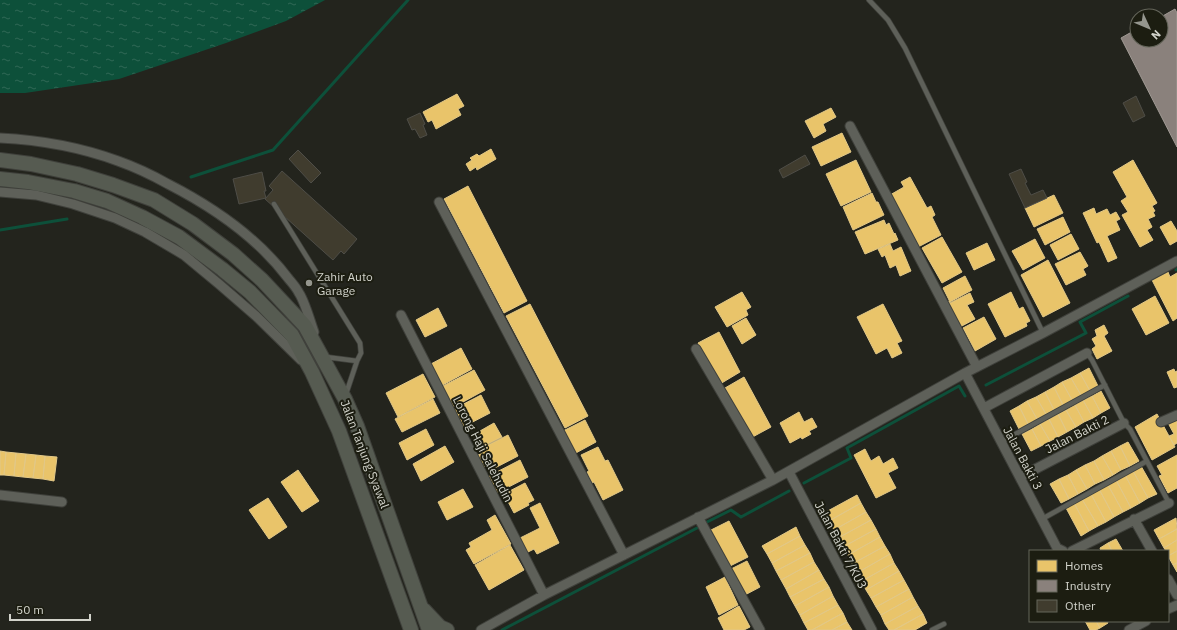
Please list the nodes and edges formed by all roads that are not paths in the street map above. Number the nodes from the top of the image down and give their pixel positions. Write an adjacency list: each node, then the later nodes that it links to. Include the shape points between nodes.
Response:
1 (869, 0): 11 (lane, via 888,20 905,48)
2 (850, 126): 16 (street)
3 (0, 138): 14 (street, via 28,139 74,148 119,161 170,185 219,214 280,266 300,293)
4 (0, 160): 14 (main road, Jalan Tanjung Syawal, via 77,174 154,200 193,224 262,280 305,326)
5 (0, 179): 17 (main road, Jalan Tanjung Syawal, via 74,191 107,201 179,237 222,268 266,308 292,335)
6 (0, 192): 17 (street, via 36,195 73,204 115,218 145,232 184,255 219,284 256,316)
7 (439, 202): 39 (street)
8 (274, 204): 15 (lane, via 360,343 361,353)
9 (1177, 261): 11 (street)
10 (401, 315): 41 (street, Lorong Haji Salehudin)
11 (1043, 333): 16 (street)
12 (696, 349): 29 (street)
13 (1087, 353): 19 (lane); 21 (street)
14 (322, 357): 15 (lane); 20 (main road, Jalan Tanjung Syawal)
15 (357, 361): 20 (lane)
16 (977, 367): 18 (street)
17 (312, 372): 43 (main road, Jalan Tanjung Syawal, via 339,431)
18 (965, 373): 21 (street, Jalan Bakti 3); 27 (street)
19 (1105, 385): 24 (lane); 25 (lane)
20 (345, 399): 44 (main road, Jalan Tanjung Syawal)
21 (984, 408): 25 (street, Jalan Bakti 3)
22 (1177, 415): 23 (street)
23 (1161, 422)
24 (1124, 423): 26 (lane, via 1130,429); 28 (street, Jalan Bakti 2)
25 (1002, 442): 28 (street, Jalan Bakti 3)
26 (1147, 461): 31 (lane); 34 (lane)
27 (788, 472): 29 (street); 53 (street, Jalan Bakti 7/KU3)
28 (1020, 477): 34 (street, Jalan Bakti 3)
29 (773, 480): 33 (street)
30 (0, 495): 32 (street)
31 (1174, 500): 35 (street)
32 (62, 502)
33 (698, 517): 39 (street); 52 (street)
34 (1042, 519): 36 (street, Jalan Bakti 3, via 1057,548)
35 (1134, 520): 37 (street); 38 (street)
36 (1061, 550)
37 (1074, 550)
38 (1151, 550)
39 (624, 555): 41 (street)
40 (1169, 581): 42 (street)
41 (544, 595): 51 (street)
42 (1177, 595)
43 (402, 604): 47 (main road); 48 (main road, Jalan Tanjung Syawal)
44 (421, 606): 49 (main road, Jalan Tanjung Syawal); 50 (main road, via 440,627)
45 (1144, 622): 55 (street)
46 (944, 624): 54 (lane)
47 (401, 630)
48 (411, 630)
49 (429, 630)
50 (447, 630)
51 (481, 630)
52 (760, 630)
53 (872, 630)
54 (932, 630)
55 (1129, 630)

